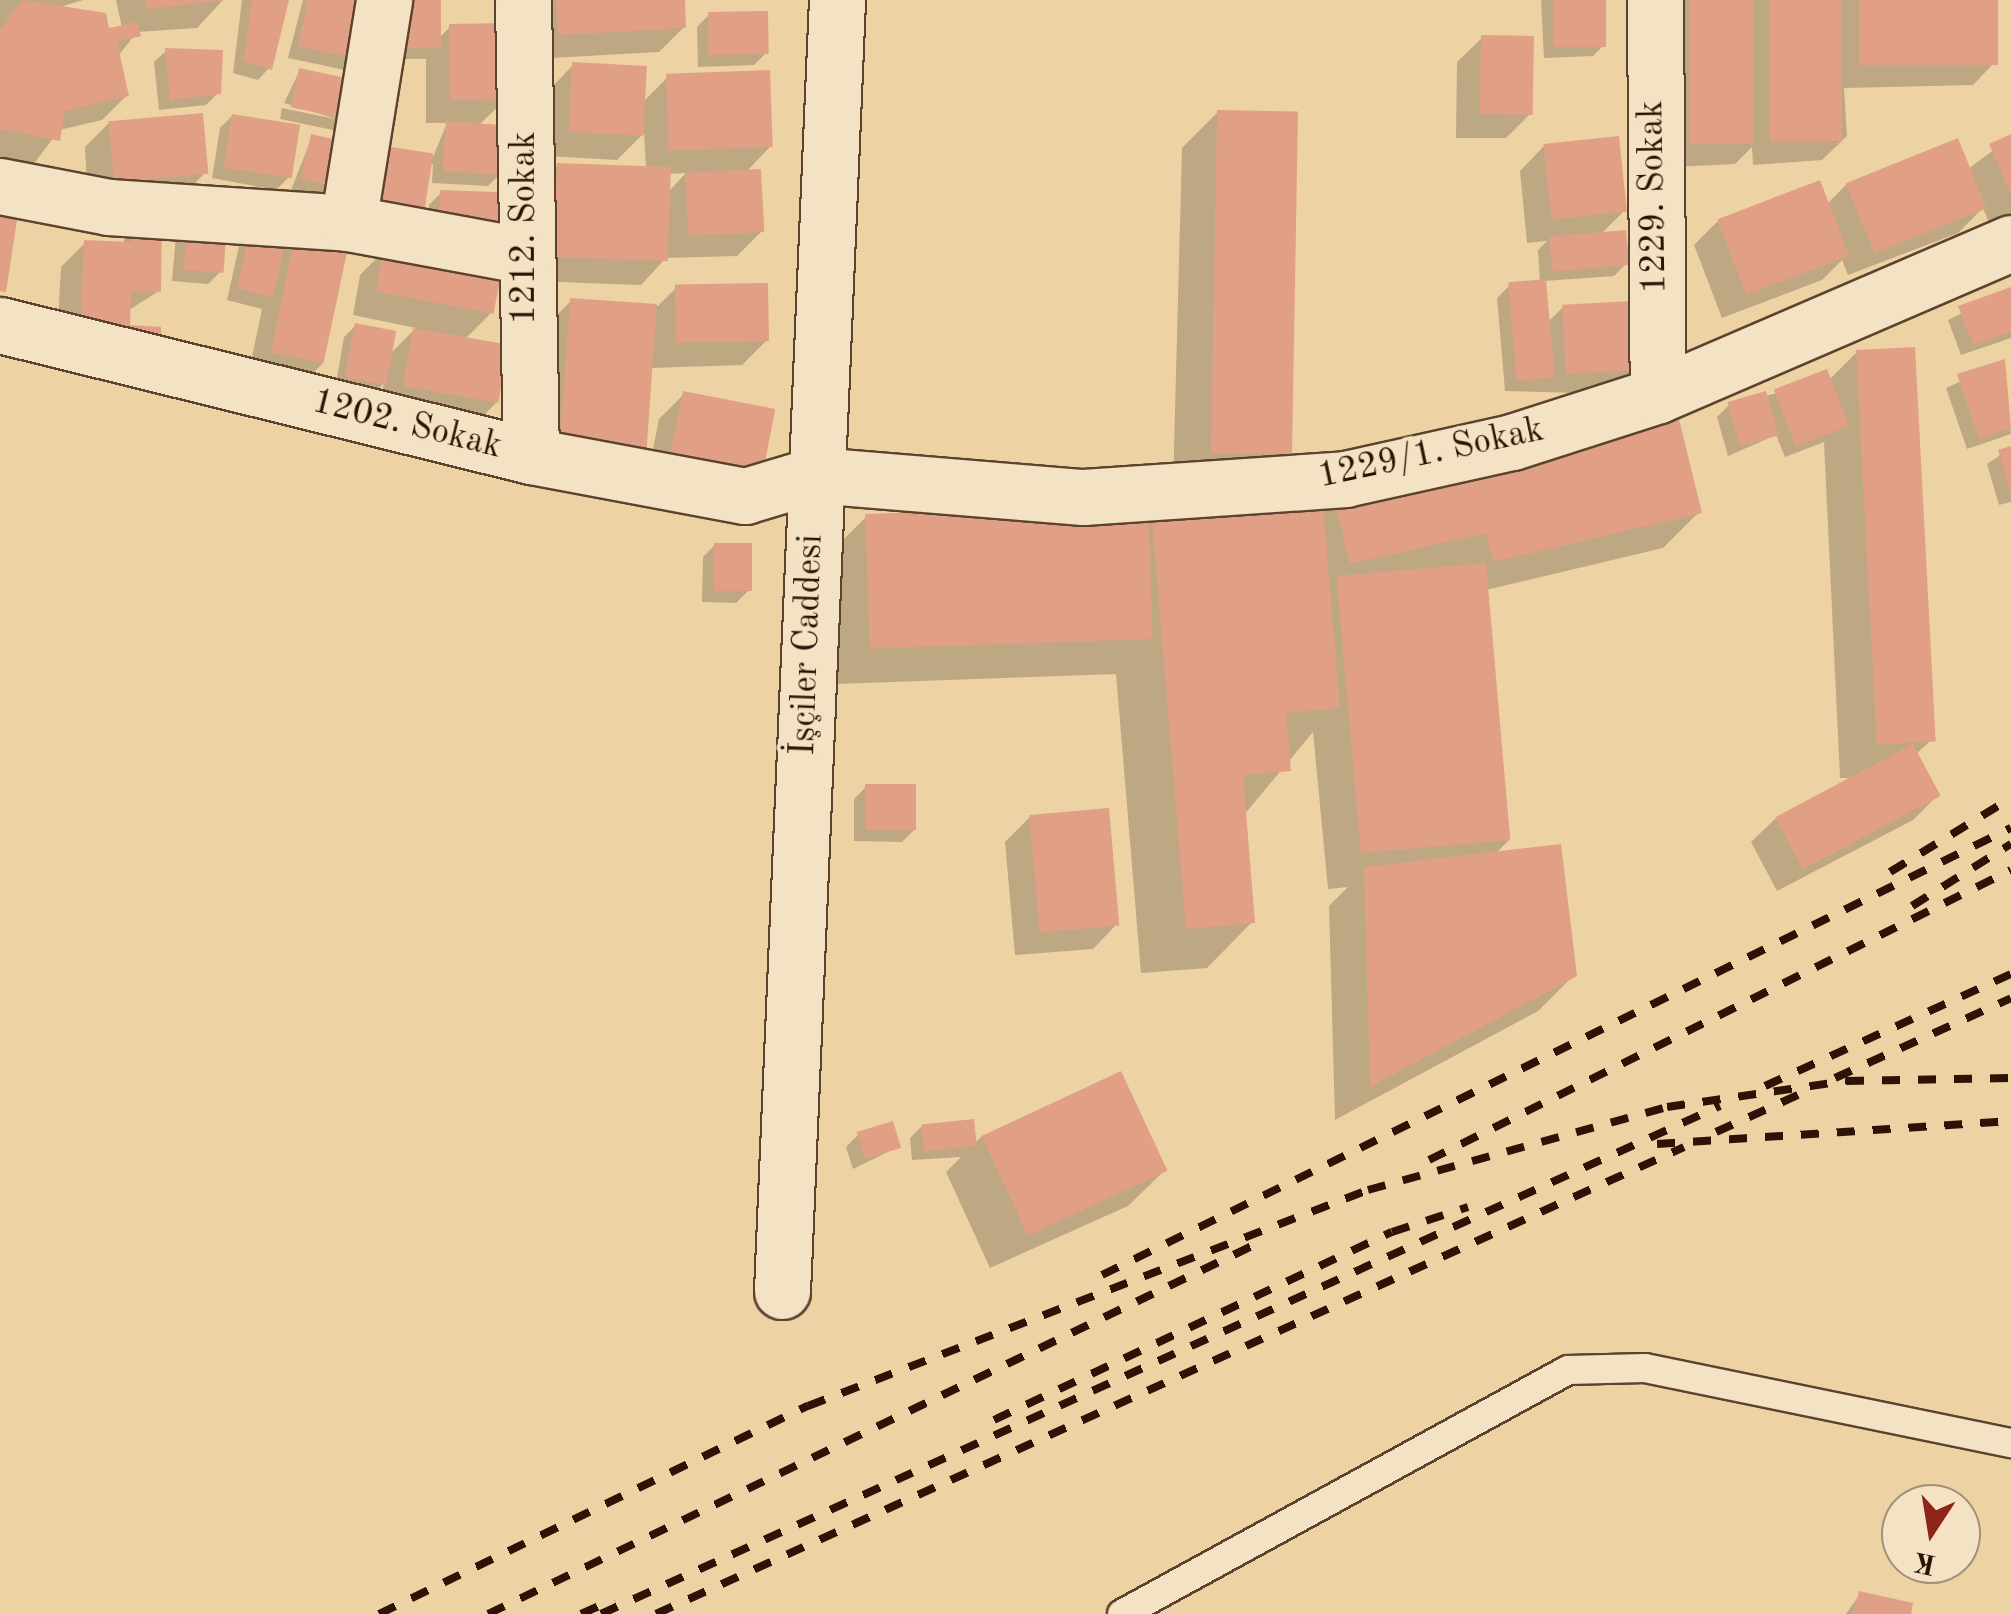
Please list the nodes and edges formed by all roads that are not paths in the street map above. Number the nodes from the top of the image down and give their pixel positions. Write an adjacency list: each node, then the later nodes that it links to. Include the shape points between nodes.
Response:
1 (384, 0): 6 (street)
2 (523, 0): 8 (street, 1212. Sokak)
3 (837, 0): 12 (street, İşçiler Caddesi)
4 (1655, 0): 10 (street, 1229. Sokak)
5 (0, 186): 6 (street, via 109,207)
6 (348, 223): 8 (street)
7 (2011, 243): 10 (street, 1229/1. Sokak)
8 (521, 254): 11 (street, 1212. Sokak)
9 (0, 325): 11 (street, 1202. Sokak)
10 (1658, 394): 12 (street, 1229/1. Sokak, via 1512,442 1344,479 1083,497)
11 (531, 456): 12 (street, 1202. Sokak, via 745,496)
12 (815, 475): 13 (street, İşçiler Caddesi)
13 (782, 1290)
14 (2011, 1443): 15 (lane, via 1645,1368 1568,1370)
15 (1122, 1614)

